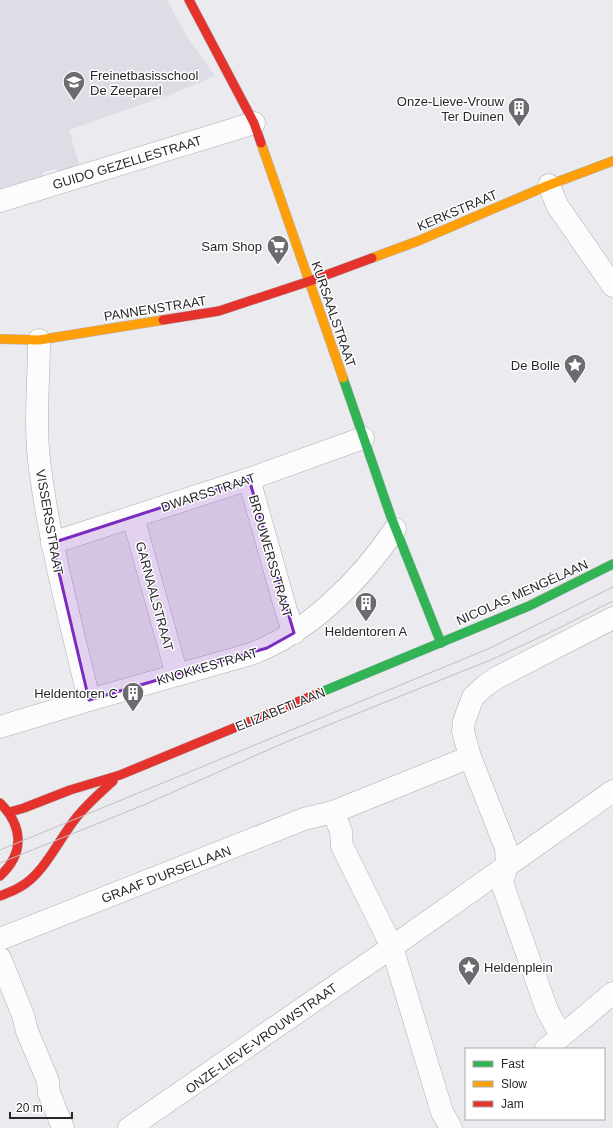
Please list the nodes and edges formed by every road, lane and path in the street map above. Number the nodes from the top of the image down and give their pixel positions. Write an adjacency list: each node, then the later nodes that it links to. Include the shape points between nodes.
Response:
1 (189, 0): 2 (street, KURSAALSTRAAT)
2 (254, 123): 5 (street, GUIDO GEZELLESTRAAT); 6 (street, KURSAALSTRAAT)
3 (613, 161): 4 (street, KERKSTRAAT)
4 (549, 185): 6 (street, KERKSTRAAT, via 418,241); 7 (street, via 557,204)
5 (0, 201)
6 (310, 281): 9 (street, PANNENSTRAAT, via 219,311); 10 (street, KURSAALSTRAAT)
7 (613, 286)
8 (0, 338): 9 (street, PANNENSTRAAT)
9 (40, 340): 14 (street, VISSERSSTRAAT, via 40,466)
10 (363, 438): 11 (street, DWARSSTRAAT); 13 (street, KURSAALSTRAAT)
11 (249, 478): 12 (street, DWARSSTRAAT); 17 (street, BROUWERSSTRAAT)
12 (133, 517): 14 (street, DWARSSTRAAT); 19 (street, GARNAALSTRAAT)
13 (395, 529): 17 (street, KNOKKESTRAAT, via 346,590); 18 (street, KURSAALSTRAAT)
14 (52, 543): 20 (street, VISSERSSTRAAT)
15 (613, 564): 18 (street, NICOLAS MENGÉLAAN, via 529,606)
16 (613, 618): 22 (street, via 498,677 473,697 463,731)
17 (294, 633): 19 (street, KNOKKESTRAAT, via 251,654)
18 (440, 643): 23 (street, ELIZABETLAAN)
19 (177, 675): 20 (street, KNOKKESTRAAT)
20 (89, 700): 21 (street, KNOKKESTRAAT)
21 (0, 727)
22 (470, 757): 27 (street); 28 (street, via 506,848)
23 (120, 775): 26 (street, ELIZABETLAAN); 30 (street, ELIZABETLAAN, via 91,800 75,819 37,874 21,887)
24 (613, 791): 28 (street)
25 (0, 802): 26 (street)
26 (10, 812): 29 (street, via 16,827 16,857)
27 (333, 812): 31 (street, GRAAF D'URSELLAAN, via 304,819); 32 (street, via 341,831 342,846)
28 (507, 865): 32 (street); 35 (street, via 502,883 547,1010)
29 (0, 876)
30 (0, 896)
31 (0, 939)
32 (392, 947): 38 (street, ONZE-LIEVE-VROUWSTRAAT); 39 (street, via 442,1112)
33 (0, 958): 37 (street, via 48,1081 49,1093)
34 (613, 992): 35 (street)
35 (553, 1042)
36 (465, 1116): 39 (street)
37 (63, 1128)
38 (129, 1128)
39 (451, 1128)

